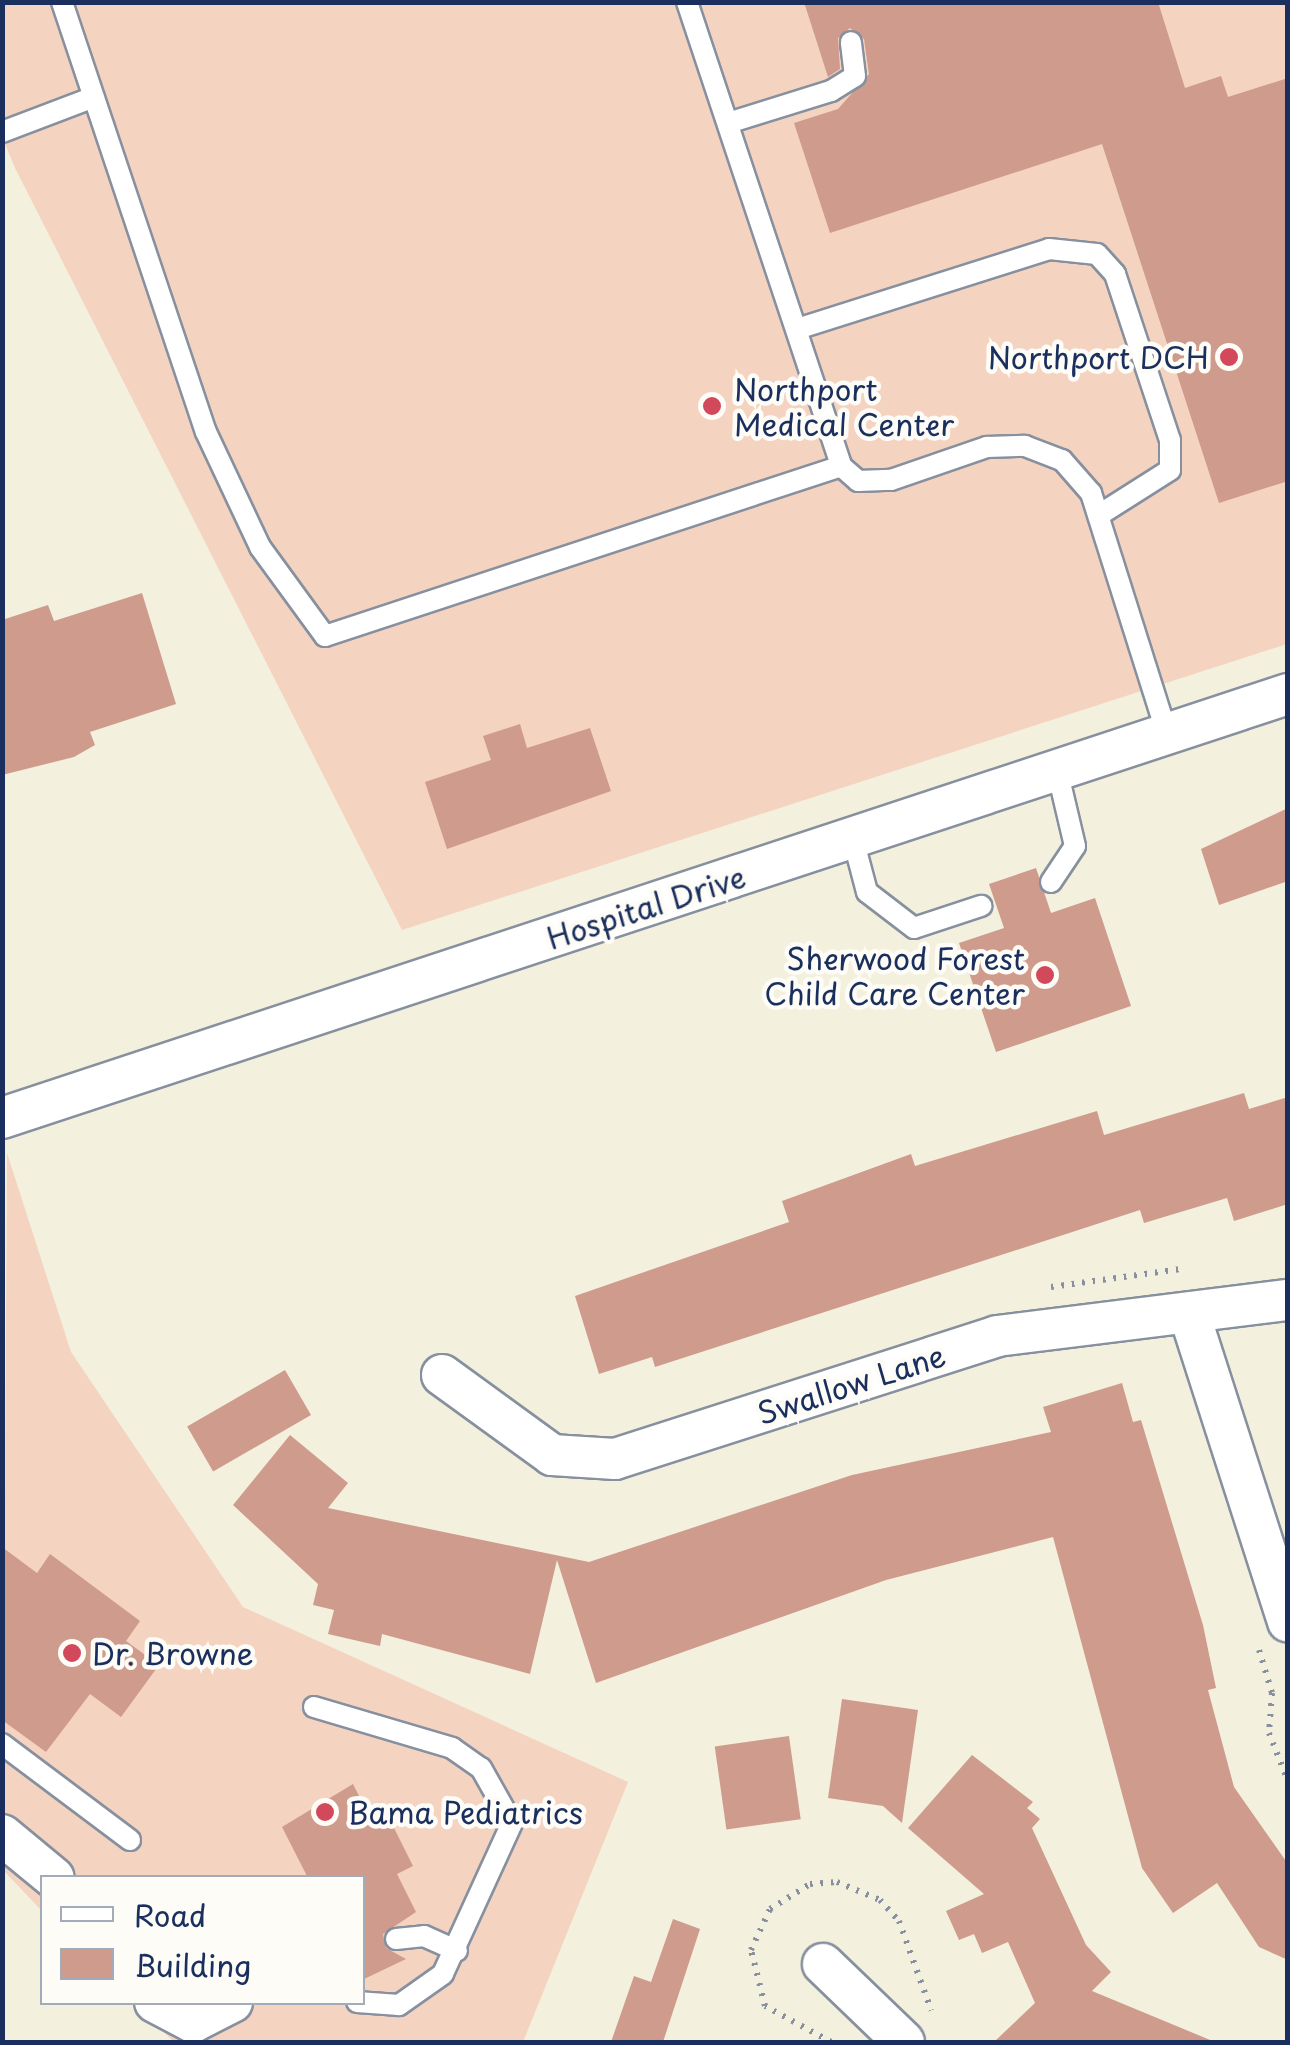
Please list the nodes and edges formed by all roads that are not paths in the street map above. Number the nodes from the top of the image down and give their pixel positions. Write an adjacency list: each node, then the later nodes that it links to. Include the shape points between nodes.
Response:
1 (62, 2): 4 (lane)
2 (687, 2): 5 (lane)
3 (851, 42): 5 (lane, via 854,76)
4 (94, 97): 6 (lane); 8 (lane, via 206,432 260,547 325,636)
5 (728, 123): 7 (lane)
6 (2, 132)
7 (797, 329): 8 (lane); 9 (lane, via 1043,252 1097,254 1115,274 1170,440 1170,470)
8 (841, 466): 9 (lane, via 858,480 891,480 987,447 1025,446 1062,460)
9 (1098, 515): 11 (lane)
10 (1288, 694): 11 (street, Hospital Drive)
11 (1168, 734): 12 (street, Hospital Drive)
12 (1058, 774): 13 (street, Hospital Drive); 14 (lane, via 1074,846)
13 (853, 838): 15 (lane, via 866,892 914,928); 16 (street, Hospital Drive)
14 (1051, 882)
15 (981, 906)
16 (2, 1118)
17 (1288, 1300): 18 (street, Swallow Lane)
18 (1189, 1312): 19 (street, Swallow Lane, via 998,1336 615,1459 552,1455); 20 (street)
19 (442, 1376)
20 (1288, 1621)
21 (314, 1706): 27 (lane, via 452,1748 500,1792 512,1823)
22 (2, 1744): 24 (lane)
23 (2, 1835): 25 (street)
24 (130, 1840)
25 (50, 1875)
26 (396, 1939): 27 (lane, via 424,1936)
27 (457, 1951): 29 (lane, via 443,1974 400,2005)
28 (823, 1964): 32 (street)
29 (365, 2003)
30 (160, 2005): 31 (street, via 192,2022)
31 (226, 2005)
32 (904, 2042)

